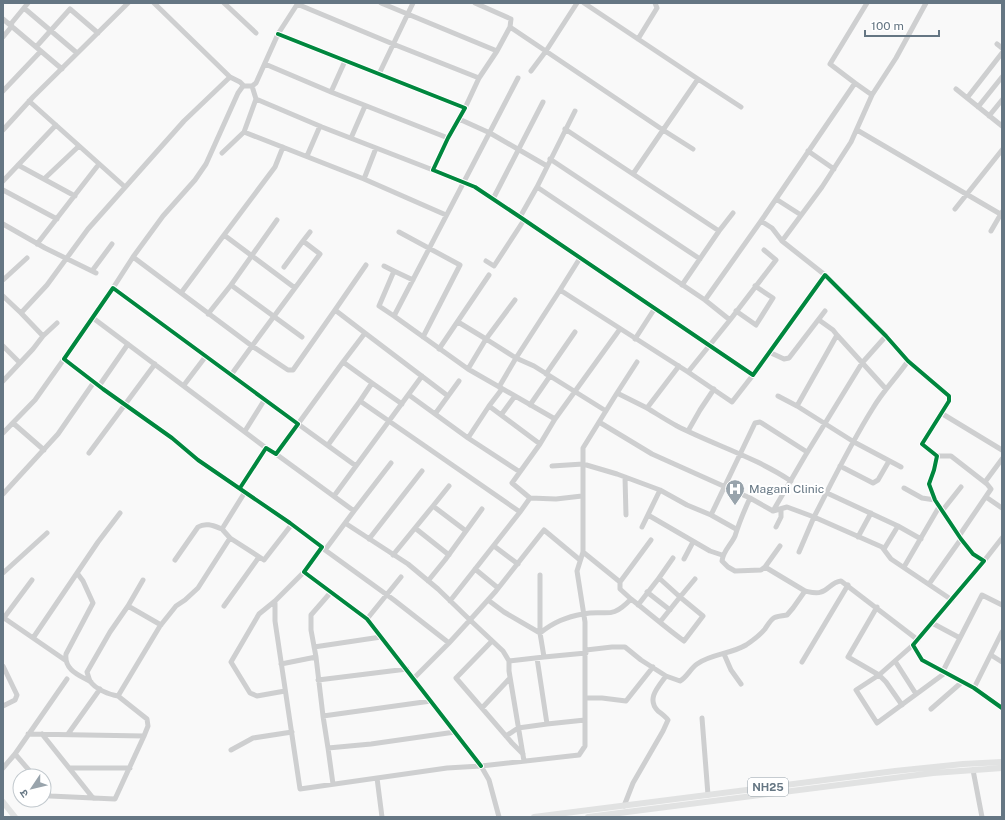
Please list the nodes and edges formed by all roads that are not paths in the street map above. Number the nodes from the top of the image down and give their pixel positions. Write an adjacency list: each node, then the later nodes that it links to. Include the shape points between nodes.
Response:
1 (28, 3): 14 (street)
2 (128, 3): 20 (street)
3 (154, 3): 37 (street)
4 (224, 3): 21 (street)
5 (298, 3): 22 (street); 25 (street)
6 (381, 3): 15 (street)
7 (413, 3): 15 (street)
8 (475, 3): 18 (street, via 511,19)
9 (577, 3): 29 (street)
10 (584, 3): 24 (street)
11 (655, 3): 24 (street, via 657,8)
12 (867, 3): 42 (street, via 830,64)
13 (926, 3): 48 (street)
14 (24, 8): 17 (street); 19 (street)
15 (408, 14): 25 (street); 28 (street)
16 (3, 19): 17 (street)
17 (11, 26): 23 (street); 26 (street)
18 (510, 27): 28 (street); 29 (street)
19 (50, 31): 20 (street, via 70,9); 26 (street); 31 (street)
20 (98, 33): 31 (street)
21 (256, 33)
22 (278, 34): 32 (street); 33 (street)
23 (3, 37)
24 (638, 39): 41 (street)
25 (393, 44): 36 (street); 39 (street)
26 (36, 47): 27 (street)
27 (41, 51): 34 (street); 46 (street)
28 (497, 51): 39 (street)
29 (546, 51): 35 (street); 66 (street)
30 (1002, 53): 50 (street)
31 (78, 54): 34 (street)
32 (345, 61): 36 (street); 47 (street)
33 (265, 64): 44 (street); 47 (street)
34 (62, 69): 52 (street)
35 (531, 71)
36 (379, 74): 57 (street)
37 (232, 77): 43 (street); 92 (street, via 184,121)
38 (1002, 77): 56 (street)
39 (479, 78): 57 (street)
40 (518, 78): 69 (street)
41 (698, 79): 55 (street); 66 (street)
42 (855, 83): 48 (street); 77 (street)
43 (244, 86): 44 (street); 121 (street, via 238,93 206,164 196,180 163,216)
44 (252, 86): 49 (street)
45 (956, 89): 50 (street)
46 (3, 91)
47 (331, 92): 54 (street)
48 (872, 95): 67 (street)
49 (256, 98): 62 (street); 68 (street)
50 (967, 98): 56 (street)
51 (1002, 100): 59 (street)
52 (29, 101): 61 (street); 65 (street)
53 (543, 102): 76 (street)
54 (365, 106): 70 (street); 71 (street)
55 (741, 107)
56 (978, 107): 59 (street)
57 (465, 108): 60 (street)
58 (575, 111): 64 (street)
59 (989, 116): 63 (street)
60 (459, 119): 69 (street); 71 (street)
61 (56, 125): 72 (street); 83 (street)
62 (320, 126): 70 (street); 80 (street)
63 (1002, 126)
64 (565, 129): 81 (street); 87 (street)
65 (3, 130)
66 (663, 130): 75 (street); 87 (street)
67 (857, 130): 85 (street); 95 (street)
68 (244, 132): 73 (street); 79 (street)
69 (490, 133): 76 (street); 91 (street)
70 (351, 138): 74 (street)
71 (448, 138): 86 (street)
72 (79, 146): 82 (street); 88 (street)
73 (283, 147): 80 (street); 113 (street, via 275,167)
74 (376, 148): 86 (street); 89 (street)
75 (693, 149)
76 (519, 150): 84 (street); 97 (street)
77 (808, 151): 85 (street); 98 (street)
78 (1002, 151): 95 (street)
79 (222, 153)
80 (307, 156): 89 (street)
81 (550, 160): 84 (street); 125 (street)
82 (99, 164): 92 (street); 96 (street)
83 (18, 165): 88 (street); 90 (street)
84 (547, 166): 93 (street)
85 (834, 169): 103 (street)
86 (432, 170): 91 (street)
87 (633, 174): 109 (street)
88 (44, 179): 96 (street)
89 (364, 179): 102 (street)
90 (3, 181)
91 (463, 182): 97 (street); 102 (street)
92 (125, 187): 123 (street, via 88,228)
93 (537, 187): 104 (street); 136 (street)
94 (3, 190): 105 (street)
95 (966, 194): 99 (street); 101 (street)
96 (75, 196): 105 (street)
97 (493, 199): 104 (street)
98 (776, 199): 103 (street); 107 (street)
99 (955, 209)
100 (733, 213): 109 (street)
101 (1002, 214): 110 (street)
102 (446, 215): 118 (street)
103 (801, 215): 115 (street)
104 (522, 218): 124 (street); 126 (street, via 494,266)
105 (57, 219): 116 (street)
106 (276, 220): 120 (street)
107 (761, 220): 115 (street, via 772,228); 144 (street)
108 (3, 224): 116 (street)
109 (719, 231): 125 (street)
110 (991, 231)
111 (310, 232): 114 (street)
112 (399, 232): 118 (street)
113 (224, 235): 120 (street); 141 (street)
114 (303, 241): 129 (street); 139 (street, via 320,254)
115 (782, 241): 132 (street)
116 (38, 244): 123 (street)
117 (112, 244): 123 (street, via 94,272)
118 (429, 247): 134 (street); 165 (street, via 460,265)
119 (764, 250): 137 (street, via 776,260)
120 (252, 255): 135 (street); 139 (street)
121 (133, 257): 138 (street); 141 (street)
122 (27, 258): 133 (street)
123 (66, 258): 149 (street, via 47,285)
124 (580, 258): 140 (street); 145 (street)
125 (700, 259): 136 (street)
126 (486, 260)
127 (366, 265): 146 (street)
128 (384, 266): 130 (street)
129 (284, 267)
130 (394, 271): 134 (street); 152 (street, via 379,306)
131 (488, 275): 156 (street)
132 (825, 275): 163 (street); 173 (street)
133 (3, 280)
134 (413, 280): 152 (street)
135 (231, 284): 150 (street); 151 (street)
136 (682, 285): 144 (street)
137 (755, 286): 147 (street); 147 (street, via 773,298 756,325)
138 (113, 288): 153 (street); 174 (street)
139 (295, 288): 151 (street)
140 (560, 290): 158 (street); 175 (street)
141 (181, 294): 150 (street)
142 (3, 296): 149 (street)
143 (515, 300): 166 (street)
144 (705, 300): 154 (street)
145 (655, 308): 167 (street); 169 (street)
146 (335, 310): 159 (street); 171 (street, via 293,370 288,370)
147 (736, 311): 154 (street)
148 (825, 311): 155 (street)
149 (21, 313): 162 (street)
150 (208, 314): 171 (street)
151 (274, 316): 164 (street); 171 (street)
152 (394, 316): 165 (street)
153 (93, 318): 168 (street); 176 (street)
154 (730, 320): 169 (street)
155 (819, 320): 161 (street); 173 (street, via 789,358 784,359)
156 (458, 322): 166 (street); 172 (street)
157 (57, 323): 162 (street)
158 (620, 329): 167 (street); 199 (street)
159 (365, 332): 178 (street); 189 (street)
160 (575, 332): 187 (street)
161 (837, 335): 181 (street); 211 (street)
162 (43, 336): 180 (street)
163 (886, 336): 177 (street); 181 (street)
164 (302, 337)
165 (423, 337): 172 (street)
166 (486, 339): 175 (street); 184 (street)
167 (635, 339): 183 (street)
168 (128, 344): 182 (street); 195 (street)
169 (709, 345): 185 (street); 188 (street)
170 (3, 346): 180 (street)
171 (252, 346): 186 (street)
172 (439, 349): 184 (street)
173 (769, 352): 188 (street)
174 (206, 356): 186 (street); 194 (street)
175 (516, 358): 187 (street); 196 (street)
176 (64, 359): 192 (street); 220 (street, via 35,400)
177 (908, 361): 197 (street); 214 (street, via 948,396 949,401)
178 (343, 362): 193 (street); 222 (street)
179 (637, 362): 200 (street)
180 (20, 363): 190 (street)
181 (862, 363): 197 (street); 221 (street)
182 (155, 364): 194 (street); 207 (street)
183 (679, 366): 185 (street); 212 (street)
184 (468, 369): 196 (street)
185 (688, 372): 198 (street)
186 (231, 375): 205 (street)
187 (548, 375): 199 (street); 209 (street)
188 (753, 375): 198 (street, via 732,402)
189 (422, 376): 201 (street); 202 (street)
190 (3, 381)
191 (459, 381): 202 (street)
192 (94, 382): 195 (street); 231 (street)
193 (372, 383): 206 (street); 208 (street)
194 (184, 385): 223 (street)
195 (99, 386): 207 (street)
196 (500, 388): 203 (street); 210 (street)
197 (886, 389): 227 (street)
198 (714, 390): 224 (street)
199 (574, 391): 213 (street); 217 (street)
200 (617, 393): 212 (street); 213 (street)
201 (409, 395): 208 (street); 215 (street)
202 (448, 396): 215 (street)
203 (514, 396): 209 (street); 216 (street)
204 (778, 396): 211 (street)
205 (265, 399): 222 (street); 223 (street)
206 (360, 401): 218 (street); 229 (street)
207 (125, 404): 234 (street); 254 (street, via 198,460)
208 (402, 404): 218 (street)
209 (530, 405): 217 (street)
210 (489, 406): 216 (street); 226 (street)
211 (797, 406): 221 (street)
212 (647, 408): 224 (street)
213 (606, 411): 219 (street)
214 (941, 413): 232 (street); 237 (street, via 922,444)
215 (435, 414): 226 (street)
216 (501, 415): 228 (street)
217 (555, 419): 228 (street)
218 (390, 422): 242 (street); 273 (street)
219 (599, 422): 241 (street, via 583,448); 252 (street, via 652,454)
220 (13, 423): 225 (street); 231 (street)
221 (825, 423): 227 (street); 233 (street)
222 (298, 424): 229 (street); 235 (street)
223 (245, 431): 230 (street)
224 (688, 431): 236 (street)
225 (3, 433)
226 (468, 438): 247 (street)
227 (854, 442): 239 (street); 244 (street)
228 (540, 444): 247 (street)
229 (328, 445): 242 (street)
230 (266, 448): 235 (street); 254 (street)
231 (44, 450): 259 (street)
232 (1002, 450)
233 (807, 452): 236 (street, via 760,422 755,423); 249 (street)
234 (89, 453)
235 (276, 454): 260 (street)
236 (740, 454): 249 (street); 252 (street)
237 (937, 456): 250 (street, via 951,456); 265 (street, via 929,484)
238 (1002, 458): 250 (street)
239 (889, 461): 244 (street, via 878,480 873,483); 245 (street)
240 (391, 463): 271 (street)
241 (583, 464): 243 (street); 248 (street); 261 (street)
242 (356, 466): 260 (street)
243 (552, 466)
244 (840, 466): 258 (street)
245 (901, 468)
246 (422, 471): 294 (street)
247 (520, 472): 263 (street, via 512,483)
248 (625, 477): 256 (street); 276 (street)
249 (791, 481): 272 (street)
250 (985, 482): 262 (street, via 991,489)
251 (449, 486): 266 (street)
252 (724, 486): 264 (street); 278 (street)
253 (961, 487): 270 (street)
254 (240, 488): 257 (street)
255 (904, 488): 265 (street, via 922,498)
256 (660, 490): 277 (street); 278 (street)
257 (245, 492): 281 (street); 287 (street)
258 (827, 492): 275 (street); 279 (street)
259 (3, 494)
260 (334, 496): 271 (street)
261 (582, 496): 263 (street, via 556,500); 304 (street)
262 (986, 497): 267 (street); 291 (street)
263 (530, 498): 273 (street)
264 (750, 498): 272 (street); 286 (street)
265 (935, 500): 270 (street)
266 (433, 506): 285 (street); 288 (street)
267 (1002, 508)
268 (482, 509): 288 (street)
269 (780, 509): 272 (street); 279 (street, via 787,507); 284 (street)
270 (941, 509): 291 (street); 295 (street)
271 (354, 511): 280 (street)
272 (773, 511)
273 (520, 512): 298 (street)
274 (120, 513): 321 (street)
275 (872, 513): 282 (street); 290 (street)
276 (626, 515)
277 (648, 515): 283 (street); 297 (street)
278 (710, 515): 286 (street)
279 (814, 517): 290 (street); 305 (street)
280 (345, 523): 294 (street); 301 (street)
281 (292, 524): 301 (street); 309 (street, via 264,560)
282 (898, 526): 295 (street); 302 (street)
283 (642, 527)
284 (776, 527)
285 (415, 528): 306 (street); 307 (street)
286 (736, 528): 308 (street, via 734,537)
287 (222, 529): 292 (street); 312 (street, via 209,524 198,527)
288 (466, 531): 307 (street)
289 (47, 533): 320 (street)
290 (858, 537): 302 (street)
291 (960, 537): 314 (street, via 973,554); 330 (street)
292 (230, 538): 309 (street); 355 (street, via 198,588 176,606)
293 (1002, 538): 300 (street)
294 (369, 539): 306 (street)
295 (921, 539): 317 (street)
296 (651, 540): 329 (street)
297 (693, 542): 308 (street); 311 (street)
298 (494, 546): 315 (street); 318 (street)
299 (780, 546): 316 (street)
300 (996, 546): 303 (street); 314 (street)
301 (324, 549): 319 (street); 336 (street)
302 (884, 549): 317 (street, via 891,559)
303 (1002, 549)
304 (583, 552): 313 (street); 329 (street)
305 (799, 552)
306 (393, 555): 328 (street)
307 (449, 555): 328 (street)
308 (722, 555): 316 (street, via 722,561 735,571 761,570)
309 (259, 557): 346 (street)
310 (673, 558): 324 (street)
311 (684, 559)
312 (175, 560)
313 (580, 560): 315 (street, via 544,530); 349 (street, via 577,571)
314 (984, 561): 340 (street)
315 (518, 564): 332 (street)
316 (766, 567): 333 (street)
317 (904, 567): 330 (street)
318 (475, 569): 332 (street); 342 (street)
319 (304, 572): 334 (street); 341 (street)
320 (3, 573)
321 (77, 573): 359 (street); 372 (street, via 93,603)
322 (540, 575): 357 (street)
323 (401, 577): 336 (street)
324 (659, 578): 335 (street); 337 (street)
325 (695, 579): 337 (street)
326 (32, 580): 350 (street)
327 (143, 580): 345 (street)
328 (428, 581): 342 (street)
329 (620, 582): 338 (street, via 620,589)
330 (929, 584): 340 (street)
331 (848, 585): 333 (street, via 835,581 823,592); 347 (street); 375 (street)
332 (498, 588): 339 (street)
333 (805, 591): 367 (street, via 787,615 776,616 750,642)
334 (331, 592): 351 (street); 365 (street, via 310,615)
335 (647, 592): 343 (street); 348 (street)
336 (387, 594): 351 (street); 363 (street)
337 (680, 597): 348 (street); 353 (street, via 703,616 684,640)
338 (631, 599): 343 (street); 349 (street, via 617,612)
339 (488, 600): 352 (street); 357 (street)
340 (952, 600): 354 (street)
341 (275, 601): 377 (street); 393 (street, via 259,614 231,662 253,695)
342 (450, 601): 352 (street)
343 (638, 605): 353 (street)
344 (1002, 605): 360 (street, via 982,595)
345 (128, 606): 355 (street); 388 (street, via 87,672)
346 (224, 606)
347 (876, 607): 362 (street); 382 (street, via 848,657)
348 (670, 610): 353 (street)
349 (584, 613): 357 (street, via 560,619); 366 (street)
350 (3, 619): 359 (street)
351 (367, 620): 358 (street)
352 (470, 620): 361 (street); 363 (street)
353 (660, 622)
354 (932, 623): 360 (street); 362 (street)
355 (161, 625): 395 (street)
356 (1002, 632): 368 (street)
357 (540, 633): 369 (street)
358 (381, 637): 365 (street); 380 (street)
359 (33, 638): 372 (street)
360 (960, 638): 381 (street)
361 (492, 640): 373 (street); 400 (street, via 456,678)
362 (918, 640): 364 (street)
363 (449, 643): 384 (street)
364 (913, 645): 374 (street); 381 (street, via 922,660)
365 (314, 647): 370 (street)
366 (586, 651): 369 (street); 379 (street, via 625,647); 396 (street)
367 (724, 654): 383 (street, via 696,665 680,682); 390 (street)
368 (991, 655): 376 (street); 391 (street)
369 (544, 657): 371 (street)
370 (316, 658): 377 (street); 387 (street)
371 (537, 658): 373 (street); 406 (street)
372 (65, 660): 388 (street, via 70,668)
373 (509, 661): 385 (street)
374 (895, 661): 382 (street); 394 (street)
375 (802, 662)
376 (1002, 662)
377 (281, 664): 393 (street)
378 (3, 666): 399 (street, via 17,695 15,700)
379 (653, 668): 383 (street); 396 (street, via 626,701)
380 (407, 669): 384 (street); 387 (street)
381 (944, 672): 389 (street); 394 (street)
382 (878, 675): 398 (street); 398 (street, via 856,690 877,723)
383 (666, 676): 434 (street, via 652,699 654,705 668,720 633,783)
384 (414, 678): 397 (street)
385 (510, 678): 400 (street); 407 (street)
386 (67, 679): 410 (street)
387 (318, 680): 403 (street)
388 (91, 682): 392 (street)
389 (962, 682): 391 (street); 401 (street)
390 (741, 684)
391 (974, 688): 402 (street)
392 (100, 689): 395 (street); 412 (street)
393 (285, 691): 408 (street)
394 (916, 694): 398 (street)
395 (118, 696): 413 (street, via 147,719 148,726)
396 (586, 698): 405 (street)
397 (432, 701): 403 (street); 409 (street)
398 (902, 705)
399 (3, 706)
400 (482, 708): 414 (street)
401 (931, 708)
402 (1002, 708)
403 (323, 716): 415 (street)
404 (702, 718): 430 (street)
405 (585, 720): 406 (street); 419 (street, via 585,746 579,755)
406 (547, 724): 407 (street)
407 (518, 728): 414 (street); 418 (street)
408 (292, 732): 416 (street, via 253,738); 429 (street, via 300,789)
409 (455, 732): 415 (street); 421 (street)
410 (28, 734): 411 (street); 417 (street)
411 (42, 734): 412 (street); 424 (street)
412 (68, 734): 413 (street)
413 (144, 736): 425 (street)
414 (506, 736): 418 (street)
415 (328, 748): 429 (street)
416 (231, 750)
417 (15, 754): 422 (street); 423 (street)
418 (523, 754): 419 (street)
419 (524, 762): 421 (street)
420 (1002, 762): 430 (main road, NH25, via 926,767)
421 (481, 766): 428 (street); 438 (street, via 489,780)
422 (3, 768)
423 (27, 768)
424 (70, 768): 425 (street); 432 (street)
425 (130, 768): 432 (street, via 116,799)
426 (1002, 768): 427 (main road, NH25)
427 (973, 770): 435 (main road, NH25, via 900,776); 441 (street)
428 (377, 778): 429 (street); 437 (street)
429 (333, 784)
430 (708, 795): 434 (main road, NH25)
431 (52, 796): 432 (street)
432 (93, 798)
433 (3, 802): 436 (main road)
434 (624, 806): 439 (main road, NH25)
435 (618, 815): 440 (main road, NH25)
436 (15, 817)
437 (382, 817)
438 (500, 817)
439 (534, 817)
440 (588, 817)
441 (982, 817)

